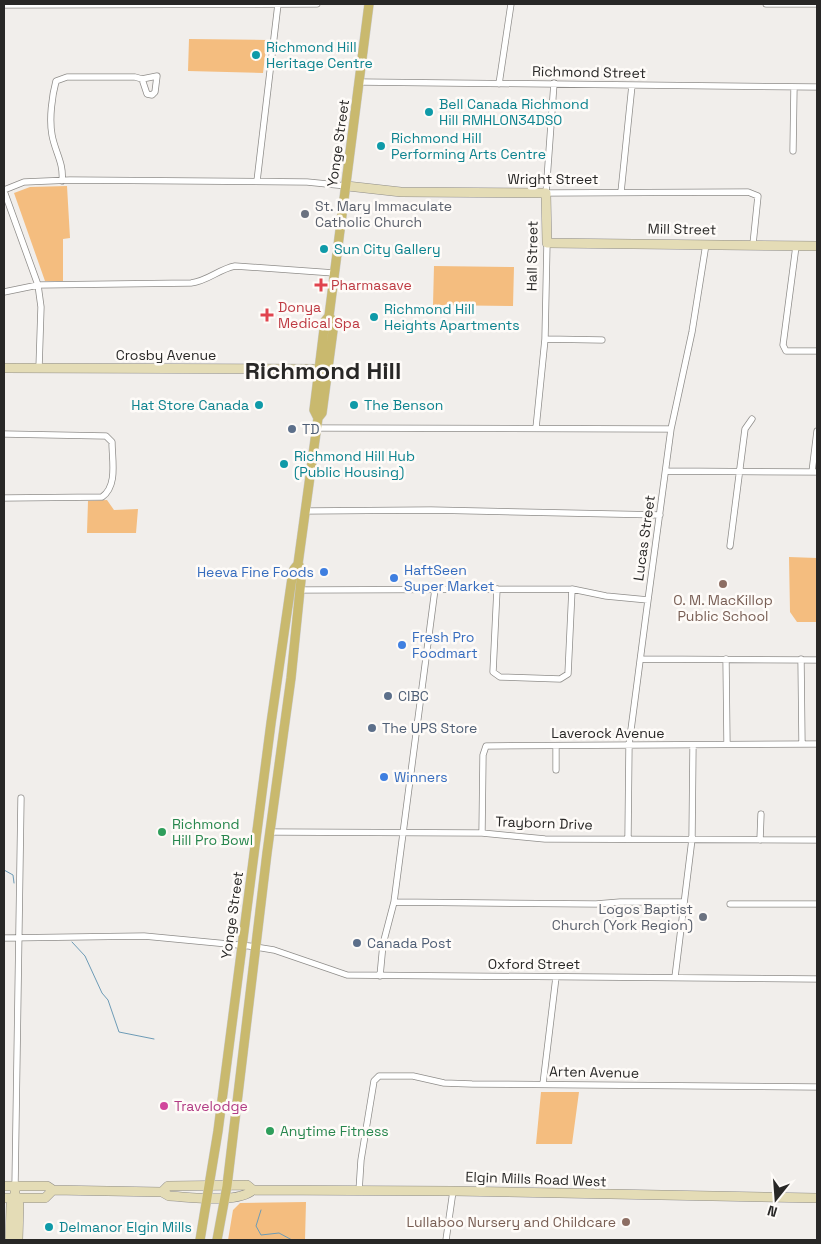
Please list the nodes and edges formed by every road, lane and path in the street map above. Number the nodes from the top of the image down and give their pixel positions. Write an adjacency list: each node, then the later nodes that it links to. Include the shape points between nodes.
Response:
1 (278, 4): 2 (street); 7 (street); 17 (street)
2 (317, 4)
3 (370, 4): 9 (main road, Yonge Street)
4 (511, 4): 10 (street)
5 (766, 4): 6 (street)
6 (817, 4)
7 (4, 5)
8 (142, 79): 16 (street, via 67,77 56,81 52,135 63,167)
9 (360, 82): 10 (street, Richmond Street); 18 (main road, Yonge Street)
10 (499, 84): 11 (street, Richmond Street)
11 (554, 84): 12 (street, Richmond Street); 21 (street, Hall Street)
12 (632, 86): 14 (street, Richmond Street); 20 (street)
13 (817, 86): 14 (street, Richmond Street)
14 (794, 87): 15 (street)
15 (793, 151)
16 (62, 181): 17 (street); 19 (street, via 24,182)
17 (257, 181): 18 (street)
18 (347, 186): 21 (main road, Wright Street, via 401,192); 27 (main road, Yonge Street)
19 (4, 190): 28 (street)
20 (621, 192): 21 (street, Wright Street); 24 (street, Wright Street, via 748,192 758,196)
21 (546, 193): 22 (main road, Hall Street)
22 (547, 243): 23 (main road, Mill Street); 30 (street, Hall Street)
23 (706, 243): 24 (main road, Mill Street); 39 (street, Lucas Street, via 692,332)
24 (753, 244): 25 (main road, Mill Street)
25 (796, 246): 26 (main road, Mill Street); 32 (street, via 783,345 786,350)
26 (817, 246)
27 (334, 273): 28 (street, via 235,266 201,282 191,283); 35 (main road, Yonge Street, via 330,316 325,321)
28 (38, 285): 29 (street); 34 (street, via 41,307)
29 (4, 292)
30 (544, 339): 31 (street); 38 (street, Hall Street)
31 (602, 340)
32 (817, 351)
33 (4, 368): 34 (main road, Crosby Avenue)
34 (39, 368): 35 (main road, Crosby Avenue)
35 (323, 369): 37 (main road, Yonge Street, via 314,412 318,418)
36 (752, 420): 43 (street, via 745,429)
37 (317, 428): 38 (street); 46 (main road, Yonge Street)
38 (536, 428): 39 (street)
39 (671, 429): 42 (street, Lucas Street)
40 (817, 431): 44 (street)
41 (4, 434): 45 (street, via 106,436 112,442 112,484 102,497)
42 (666, 471): 43 (street); 47 (street, Lucas Street)
43 (739, 472): 44 (street); 48 (street)
44 (815, 472)
45 (4, 498)
46 (306, 511): 47 (street); 52 (main road, Yonge Street, via 298,564 294,568)
47 (660, 515): 53 (street, Lucas Street)
48 (730, 546)
49 (497, 588): 50 (street); 51 (street); 51 (street, via 493,672 500,677 560,679 568,674)
50 (435, 589): 52 (street); 68 (street)
51 (572, 589): 53 (street)
52 (295, 590): 67 (main road, Yonge Street, via 291,678); 80 (main road, Yonge Street, via 271,723)
53 (648, 600): 54 (street, Lucas Street)
54 (641, 659): 55 (street); 61 (street, Lucas Street)
55 (726, 659): 56 (street); 58 (street)
56 (801, 659): 57 (street); 59 (street)
57 (817, 660)
58 (727, 744): 59 (street, Laverock Avenue); 63 (street, Laverock Avenue)
59 (802, 744): 60 (street, Laverock Avenue)
60 (817, 744)
61 (630, 745): 62 (street, Laverock Avenue); 63 (street, Laverock Avenue); 70 (street, Lucas Street)
62 (556, 746): 64 (street); 69 (street, Laverock Avenue, via 486,746 483,755)
63 (693, 746): 71 (street)
64 (556, 770)
65 (21, 798): 79 (street)
66 (762, 814): 72 (street)
67 (270, 832): 68 (street, Trayborn Drive); 81 (main road, Yonge Street)
68 (404, 832): 69 (street, Trayborn Drive); 74 (street)
69 (482, 833): 70 (street, Trayborn Drive, via 545,839)
70 (628, 838): 71 (street, Trayborn Drive)
71 (692, 839): 72 (street, Trayborn Drive); 75 (street)
72 (760, 840): 73 (street, Trayborn Drive)
73 (817, 840)
74 (394, 902): 75 (street); 82 (street)
75 (684, 902): 84 (street)
76 (730, 904): 77 (street)
77 (817, 904)
78 (4, 938): 79 (street, Oxford Street)
79 (17, 938): 80 (street, Oxford Street, via 144,936); 89 (street)
80 (243, 946): 81 (street, Oxford Street); 90 (main road, Yonge Street)
81 (256, 947): 82 (street, Oxford Street, via 292,955 337,973); 91 (main road, Yonge Street)
82 (380, 976): 83 (street, Oxford Street)
83 (556, 977): 84 (street, Oxford Street); 86 (street)
84 (675, 977): 85 (street, Oxford Street)
85 (817, 979)
86 (543, 1084): 87 (street, Arten Avenue); 94 (street, Arten Avenue, via 444,1083 413,1076 379,1076 374,1081)
87 (817, 1087)
88 (4, 1186): 89 (main road)
89 (15, 1186): 92 (main road, via 47,1186); 97 (main road)
90 (210, 1186): 91 (main road, Elgin Mills Road West); 96 (main road, Elgin Mills Road West, via 168,1186); 98 (main road, Yonge Street)
91 (227, 1186): 93 (main road, Elgin Mills Road West, via 248,1185); 100 (main road, Yonge Street)
92 (53, 1190): 96 (main road); 97 (main road, via 45,1198)
93 (253, 1190): 94 (main road, Elgin Mills Road West); 100 (main road, Elgin Mills Road West, via 246,1196)
94 (359, 1191): 95 (main road, Elgin Mills Road West)
95 (453, 1191): 101 (main road, Elgin Mills Road West); 106 (street)
96 (162, 1192): 98 (main road, Elgin Mills Road West, via 169,1196)
97 (15, 1197): 99 (main road); 102 (main road, via 11,1205); 103 (main road, via 19,1205)
98 (207, 1197): 100 (main road, Elgin Mills Road West); 104 (main road, Yonge Street)
99 (4, 1198)
100 (224, 1198): 105 (main road, Yonge Street)
101 (817, 1198)
102 (10, 1240)
103 (18, 1240)
104 (200, 1240)
105 (217, 1240)
106 (446, 1240)

